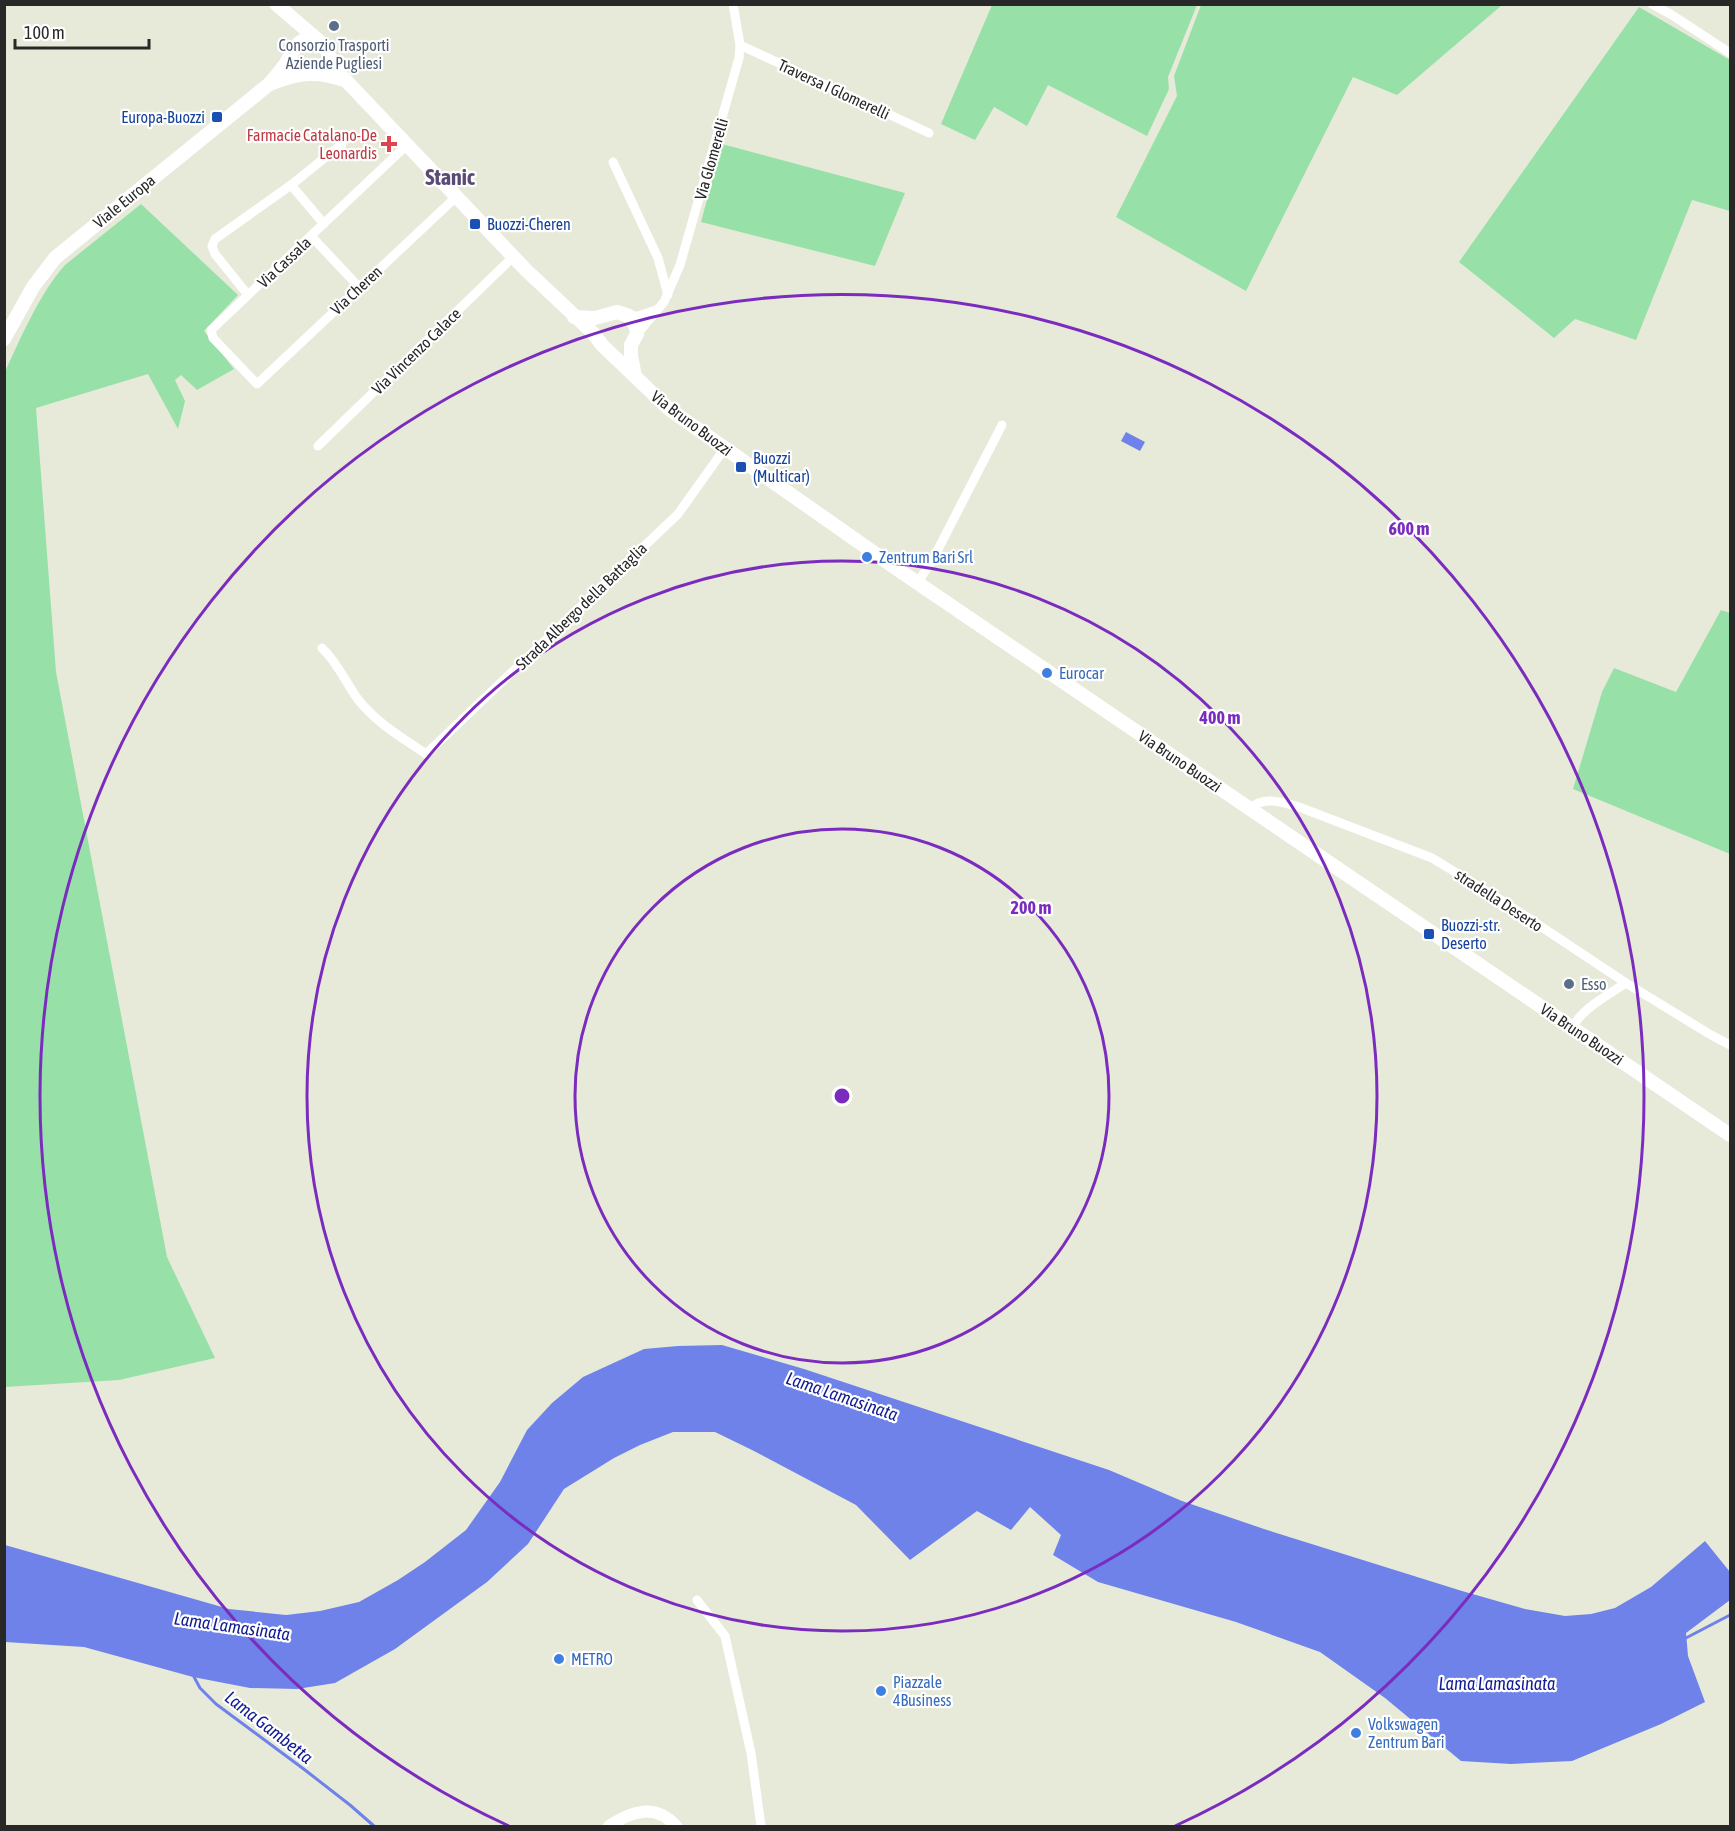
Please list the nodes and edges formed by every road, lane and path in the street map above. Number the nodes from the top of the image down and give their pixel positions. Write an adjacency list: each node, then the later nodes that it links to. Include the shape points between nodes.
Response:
1 (733, 4): 5 (street, Via Glomerelli)
2 (1652, 4): 8 (street)
3 (278, 6): 4 (main road); 6 (main road, via 292,36)
4 (315, 39): 6 (main road, via 303,39); 7 (main road)
5 (740, 45): 12 (street, Traversa I Glomerelli); 22 (street, Via Glomerelli)
6 (293, 50): 9 (main road, via 294,65); 11 (main road)
7 (327, 52): 9 (main road, via 326,63); 10 (main road, via 335,69)
8 (1731, 54)
9 (311, 73): 10 (main road); 11 (main road)
10 (348, 82): 14 (main road)
11 (268, 85): 30 (main road, Viale Europa, via 55,258 33,286)
12 (929, 133)
13 (342, 144): 16 (street)
14 (408, 144): 17 (main road); 18 (street, Via Cassala)
15 (613, 162): 21 (street)
16 (291, 185): 18 (street); 24 (street, via 215,239 212,246 214,254)
17 (456, 197): 20 (main road); 23 (street, Via Cheren)
18 (324, 224): 19 (street, Via Cassala)
19 (311, 236): 23 (street); 24 (street, Via Cassala)
20 (514, 256): 29 (main road); 36 (street, Via Vincenzo Calace)
21 (658, 258): 22 (street, via 669,266); 25 (street)
22 (680, 265): 25 (street, Via Glomerelli)
23 (359, 287): 34 (street, Via Cheren)
24 (248, 295): 34 (street, Via Cassala, via 211,330 213,338)
25 (668, 295): 26 (street, Via Glomerelli)
26 (658, 309): 28 (street); 31 (street, Via Glomerelli)
27 (605, 316): 28 (main road, via 617,312); 29 (main road); 32 (main road, via 598,327)
28 (629, 316): 31 (main road, via 636,327)
29 (574, 317): 32 (main road, Via Bruno Buozzi)
30 (4, 339)
31 (634, 340): 32 (main road, via 620,352); 33 (main road, via 632,365)
32 (603, 345): 33 (main road, Via Bruno Buozzi)
33 (636, 378): 37 (main road, Via Bruno Buozzi, via 669,409)
34 (257, 384)
35 (1002, 425): 38 (street)
36 (318, 446)
37 (725, 448): 38 (main road, Via Bruno Buozzi); 39 (street, Strada Albergo della Battaglia, via 678,514 426,754 377,720)
38 (918, 582): 40 (main road, Via Bruno Buozzi)
39 (322, 648)
40 (1250, 808): 41 (street, stradella Deserto, via 1255,803 1277,800 1432,858); 42 (main road, Via Bruno Buozzi)
41 (1626, 983): 42 (street, via 1588,1009); 43 (street, stradella Deserto)
42 (1573, 1028): 44 (main road, Via Bruno Buozzi)
43 (1731, 1045)
44 (1731, 1135)
45 (697, 1600): 48 (street, via 725,1636 751,1753)
46 (609, 1827): 47 (street, via 644,1811 661,1813)
47 (676, 1827)
48 (761, 1827)

